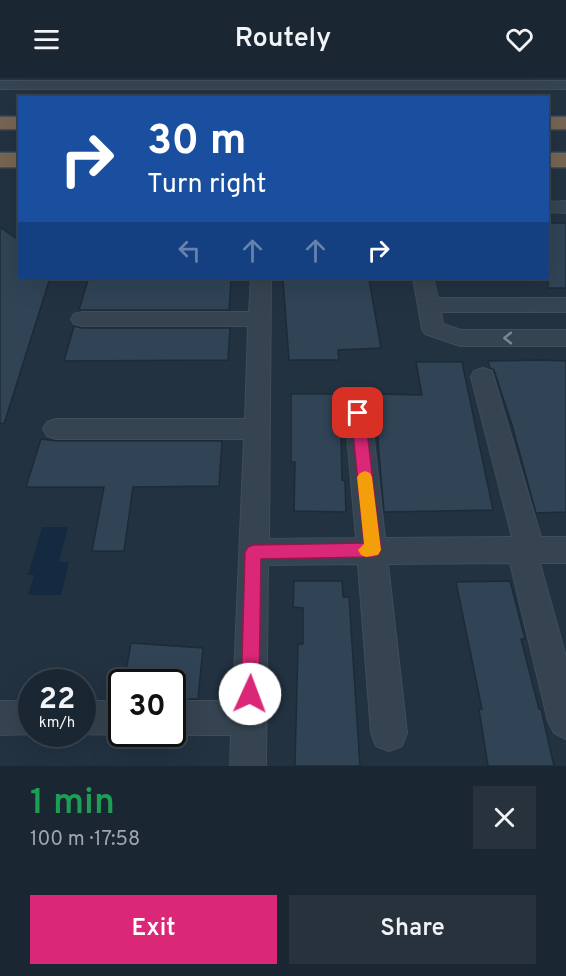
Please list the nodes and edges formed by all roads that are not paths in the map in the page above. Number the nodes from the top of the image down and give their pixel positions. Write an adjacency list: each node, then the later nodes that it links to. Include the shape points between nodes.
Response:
1 (107, 82): 2 (street); 4 (street)
2 (307, 82): 3 (street)
3 (511, 82): 5 (street)
4 (0, 85)
5 (566, 86)
6 (0, 123): 7 (highway)
7 (18, 123)
8 (549, 123): 9 (highway)
9 (566, 123)
10 (566, 159): 13 (highway)
11 (0, 160): 12 (highway)
12 (18, 160)
13 (549, 160)
14 (549, 207): 15 (street)
15 (566, 207)
16 (261, 279): 21 (street)
17 (423, 279): 18 (street)
18 (428, 305): 19 (street); 22 (street, one-way to 18, via 460,338 434,328)
19 (566, 305)
20 (82, 319): 21 (street)
21 (260, 319): 26 (street)
22 (566, 338)
23 (483, 377): 28 (street)
24 (358, 413): 27 (street)
25 (56, 429): 26 (street)
26 (257, 429): 30 (street)
27 (373, 550): 28 (street); 30 (street); 36 (street)
28 (526, 550): 29 (street); 35 (street)
29 (566, 550)
30 (253, 552): 34 (street)
31 (0, 718): 32 (street)
32 (18, 718)
33 (186, 718): 34 (street)
34 (249, 718): 37 (street)
35 (566, 721)
36 (389, 733)
37 (248, 766)

